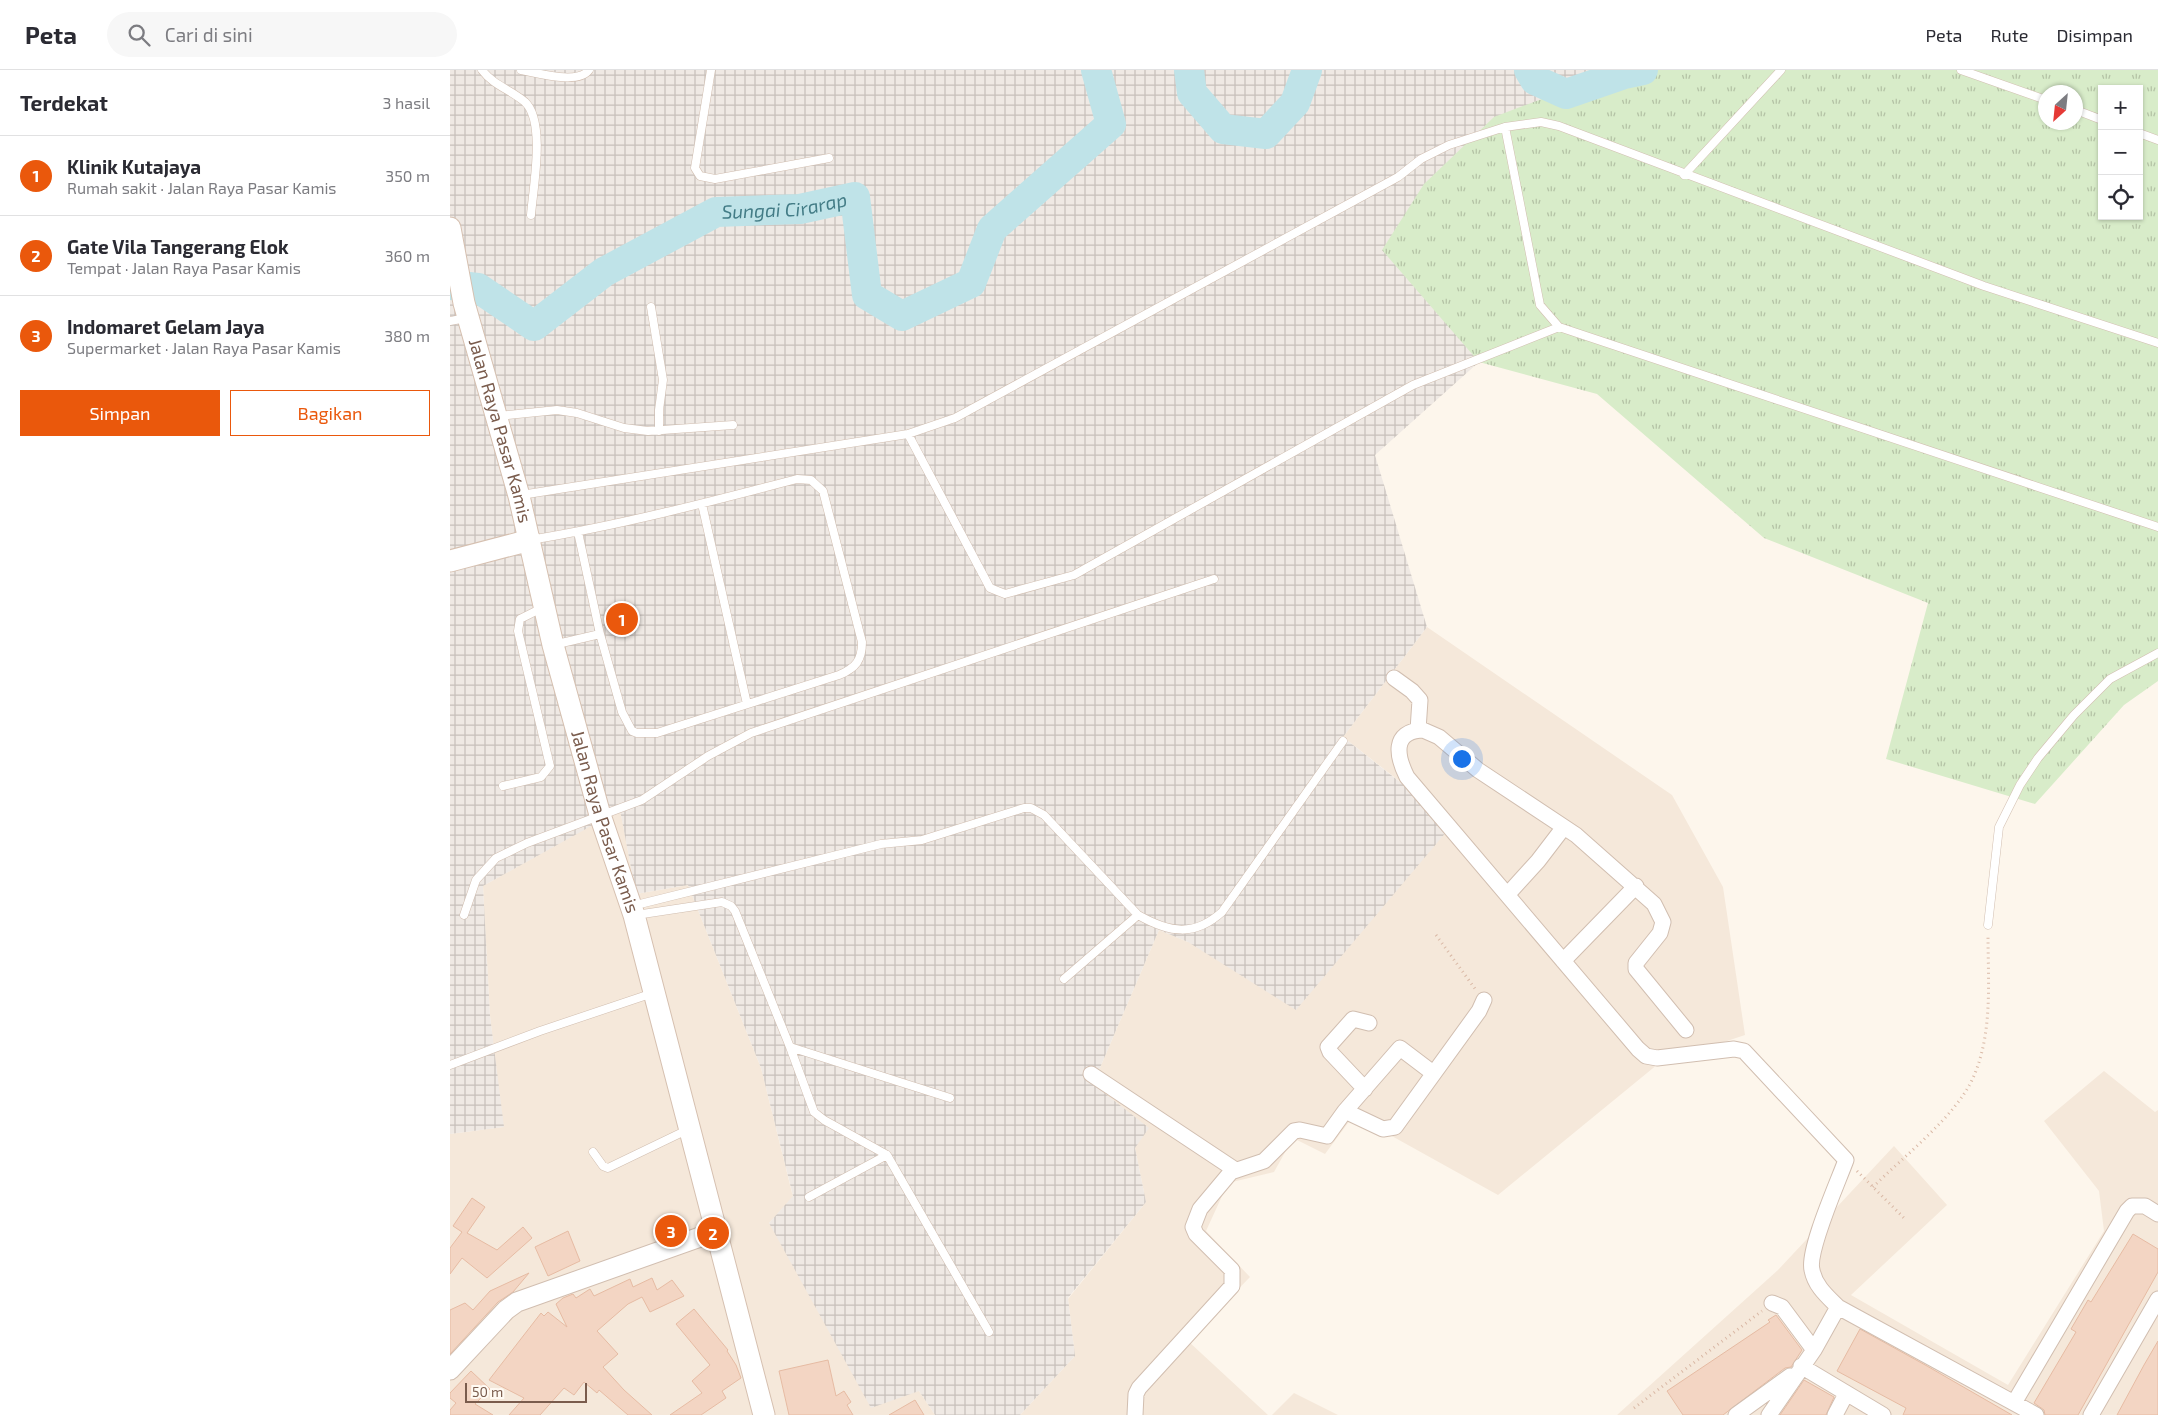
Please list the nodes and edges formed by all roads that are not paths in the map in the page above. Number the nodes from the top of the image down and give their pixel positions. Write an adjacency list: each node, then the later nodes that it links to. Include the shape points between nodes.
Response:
1 (482, 70): 15 (lane, via 524,102 531,112 536,147)
2 (522, 70): 3 (lane, via 568,78 584,76)
3 (589, 70)
4 (711, 70): 13 (lane, via 695,168 700,176 708,180)
5 (1781, 70): 14 (lane)
6 (1962, 70): 7 (lane)
7 (2038, 97)
8 (2083, 113): 9 (lane)
9 (2098, 118)
10 (1505, 127): 14 (lane, via 1541,122 1559,126); 19 (lane, via 1540,305); 24 (lane, via 1449,145 1421,159 1389,181 995,397 955,418)
11 (2143, 134): 12 (lane)
12 (2158, 140)
13 (829, 158)
14 (1684, 175): 20 (lane, via 1984,286)
15 (531, 215)
16 (450, 228): 18 (main road, Jalan Raya Pasar Kamis)
17 (651, 308): 23 (lane, via 663,380)
18 (461, 314): 21 (main road, Jalan Raya Pasar Kamis)
19 (1558, 327): 24 (lane, via 1413,385 1074,575 1006,594 990,588); 27 (lane)
20 (2158, 343)
21 (495, 416): 23 (lane, via 557,410 624,428); 25 (main road, Jalan Raya Pasar Kamis)
22 (734, 425): 23 (lane)
23 (659, 431)
24 (908, 434): 25 (lane)
25 (519, 496): 29 (main road, Jalan Raya Pasar Kamis)
26 (702, 504): 28 (lane); 37 (lane); 37 (lane, via 798,480 816,482 823,491 862,642 862,654 851,670)
27 (2158, 527)
28 (578, 532): 29 (lane); 33 (lane)
29 (530, 540): 30 (main road); 32 (main road, Jalan Raya Pasar Kamis)
30 (450, 561)
31 (1214, 579): 41 (lane, via 751,733 708,756 642,800)
32 (544, 607): 34 (main road, Jalan Raya Pasar Kamis); 40 (lane, via 524,615 519,621 518,631 550,766 541,777)
33 (600, 634): 34 (lane); 37 (lane, via 622,712 632,731 657,733)
34 (553, 645): 41 (main road, Jalan Raya Pasar Kamis)
35 (2158, 653): 48 (lane, via 2110,679 2074,715 2020,785 1999,827)
36 (1394, 678): 38 (street, via 1420,700)
37 (747, 704)
38 (1418, 730): 42 (street, via 1439,737 1478,770); 44 (street, via 1406,736 1399,746 1399,761 1407,777)
39 (1343, 742): 47 (lane, via 1222,912 1208,924 1195,930 1178,929 1156,924)
40 (504, 786)
41 (600, 816): 45 (main road, Jalan Raya Pasar Kamis); 46 (lane, via 496,858 476,880)
42 (1564, 827): 43 (street); 44 (street)
43 (1636, 886): 49 (street); 54 (street, via 1654,904 1663,922 1652,946 1636,963 1636,969)
44 (1508, 894): 49 (street)
45 (633, 911): 47 (lane, via 881,844 922,840 1032,808 1044,815); 51 (main road, Jalan Raya Pasar Kamis); 55 (lane, via 722,902 731,906)
46 (464, 915)
47 (1138, 915): 50 (lane)
48 (1988, 925)
49 (1563, 960): 71 (street, via 1643,1054 1657,1058 1742,1050 1846,1160 1811,1258 1815,1280)
50 (1064, 979)
51 (655, 992): 56 (lane); 62 (main road, Jalan Raya Pasar Kamis)
52 (1484, 1000): 57 (street)
53 (1369, 1023): 59 (street, via 1353,1019 1328,1047)
54 (1686, 1030)
55 (790, 1047): 60 (lane); 64 (lane, via 814,1112)
56 (450, 1065)
57 (1432, 1073): 59 (street, via 1400,1048); 61 (street, via 1403,1118 1391,1129 1382,1130)
58 (1090, 1074): 65 (street)
59 (1365, 1089): 61 (street)
60 (950, 1098)
61 (1345, 1111): 65 (street, via 1328,1136 1294,1131 1264,1161)
62 (691, 1129): 63 (lane, via 608,1168); 68 (main road, Jalan Raya Pasar Kamis)
63 (593, 1152)
64 (887, 1155): 66 (lane); 72 (lane)
65 (1234, 1170): 79 (street, via 1200,1209 1193,1227 1232,1270 1232,1286 1139,1388)
66 (809, 1196)
67 (2158, 1214): 77 (street, via 2145,1206 2132,1206 2127,1211)
68 (717, 1231): 75 (street, via 517,1302); 78 (main road, Jalan Raya Pasar Kamis)
69 (2158, 1299): 85 (street)
70 (1772, 1303): 73 (street, via 1782,1308)
71 (1838, 1307): 73 (street); 77 (street)
72 (989, 1332)
73 (1814, 1350): 74 (street)
74 (1799, 1368): 76 (street); 80 (street); 81 (street)
75 (450, 1370)
76 (1846, 1394): 82 (street); 83 (street)
77 (2014, 1403): 84 (street)
78 (764, 1415)
79 (1136, 1415)
80 (1736, 1415)
81 (1769, 1415)
82 (1835, 1415)
83 (1883, 1415)
84 (2036, 1415)
85 (2091, 1415)

